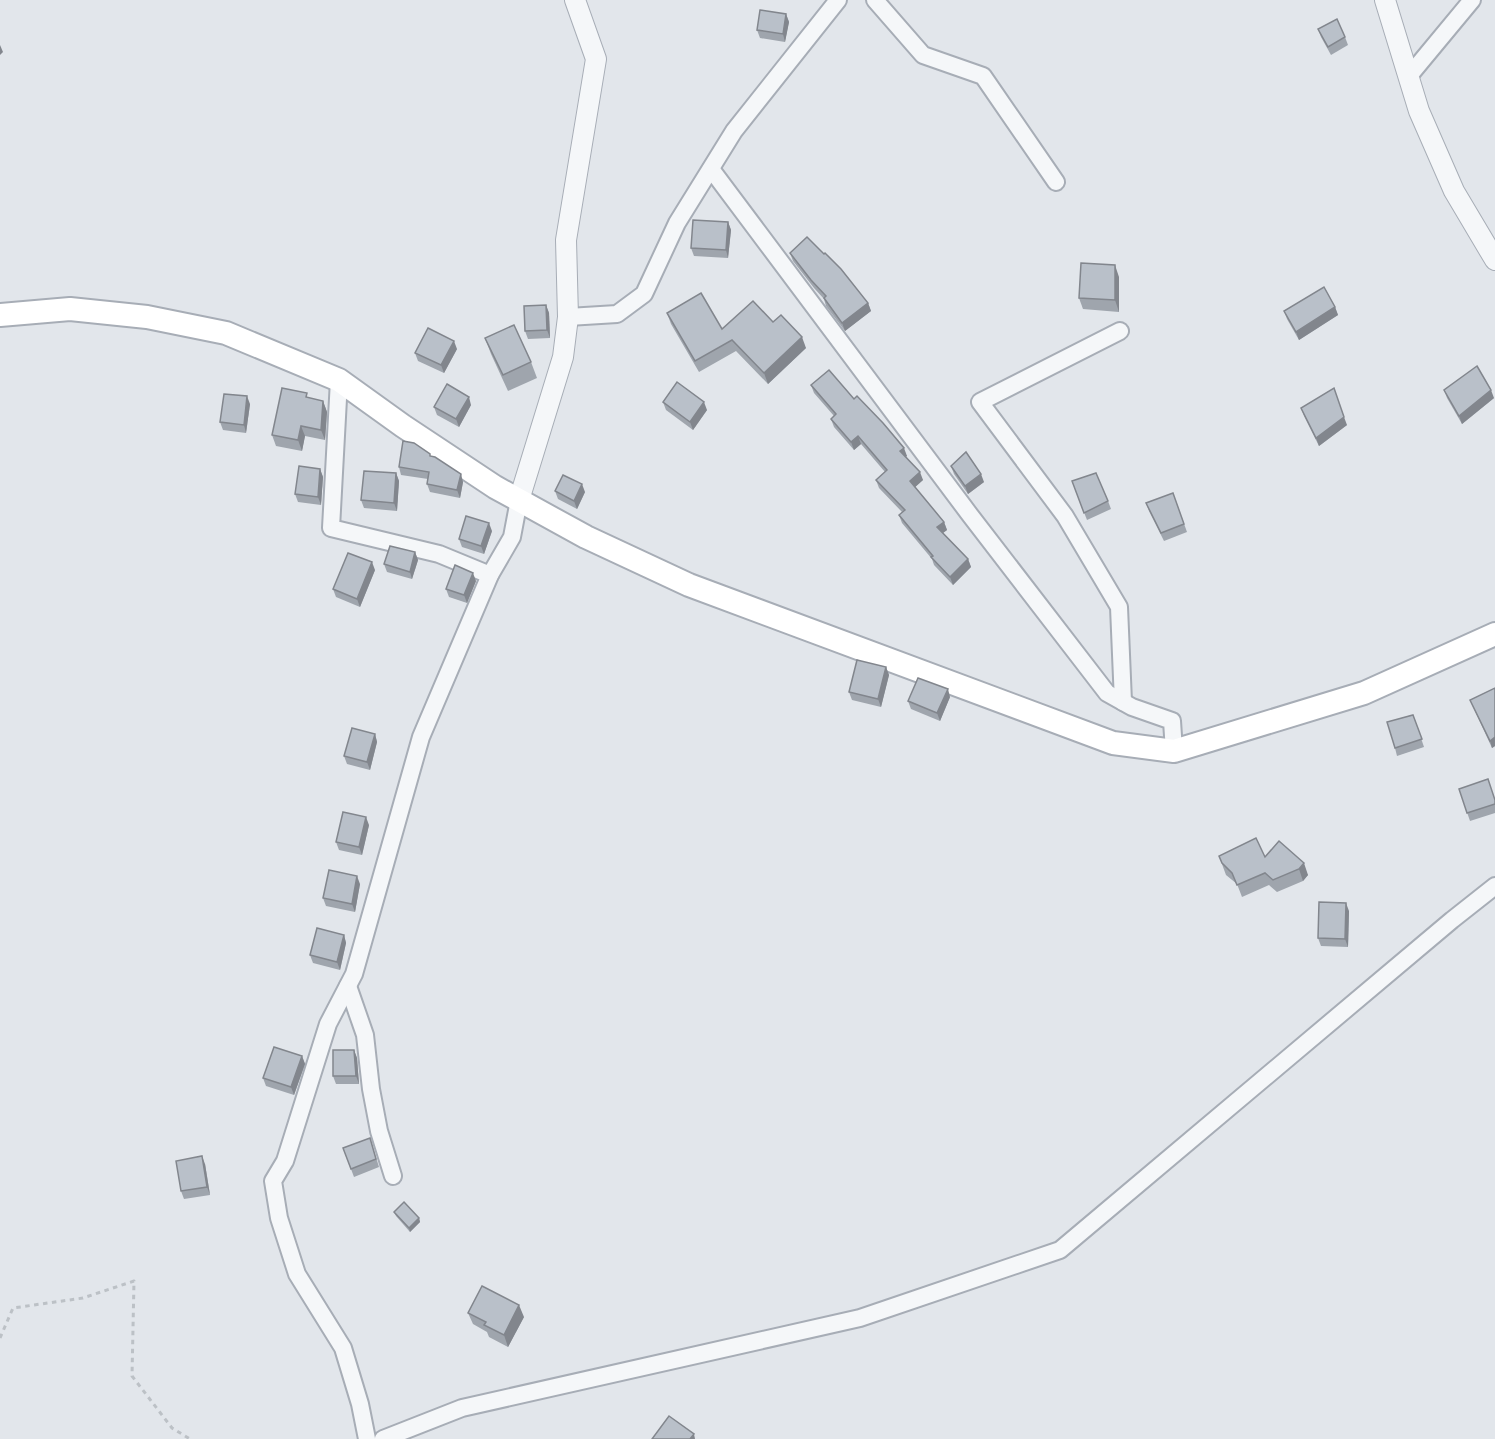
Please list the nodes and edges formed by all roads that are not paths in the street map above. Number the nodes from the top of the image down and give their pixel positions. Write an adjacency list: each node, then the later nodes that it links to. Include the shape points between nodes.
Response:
1 (575, 0): 11 (street, via 596,59 566,240)
2 (838, 0): 7 (street, via 735,131)
3 (875, 0): 8 (street, via 923,55 982,76)
4 (1384, 0): 6 (street)
5 (1472, 0): 6 (street)
6 (1409, 76): 9 (street, via 1419,111 1454,191)
7 (711, 169): 11 (street, via 677,223 644,294 617,315); 17 (street, via 1107,693)
8 (1056, 182)
9 (1495, 260)
10 (0, 315): 13 (main road, via 70,309 158,319 226,333)
11 (567, 317): 14 (street, via 562,357)
12 (1120, 331): 17 (street, via 980,402 1065,516 1119,607)
13 (339, 380): 14 (main road); 15 (street, via 331,528 439,554)
14 (519, 500): 15 (street, via 513,537); 18 (main road, via 586,537 689,585 1113,743)
15 (490, 575): 20 (street, via 421,737)
16 (1495, 634): 18 (main road, via 1364,693)
17 (1123, 702): 18 (street, via 1172,721)
18 (1174, 751)
19 (1495, 886): 23 (street, via 1060,1250 860,1318 462,1408)
20 (348, 986): 21 (street, via 365,1035 379,1131); 22 (street, via 328,1024 285,1161 273,1181 279,1218 297,1274 343,1348)
21 (393, 1176)
22 (367, 1439)
23 (383, 1439)

